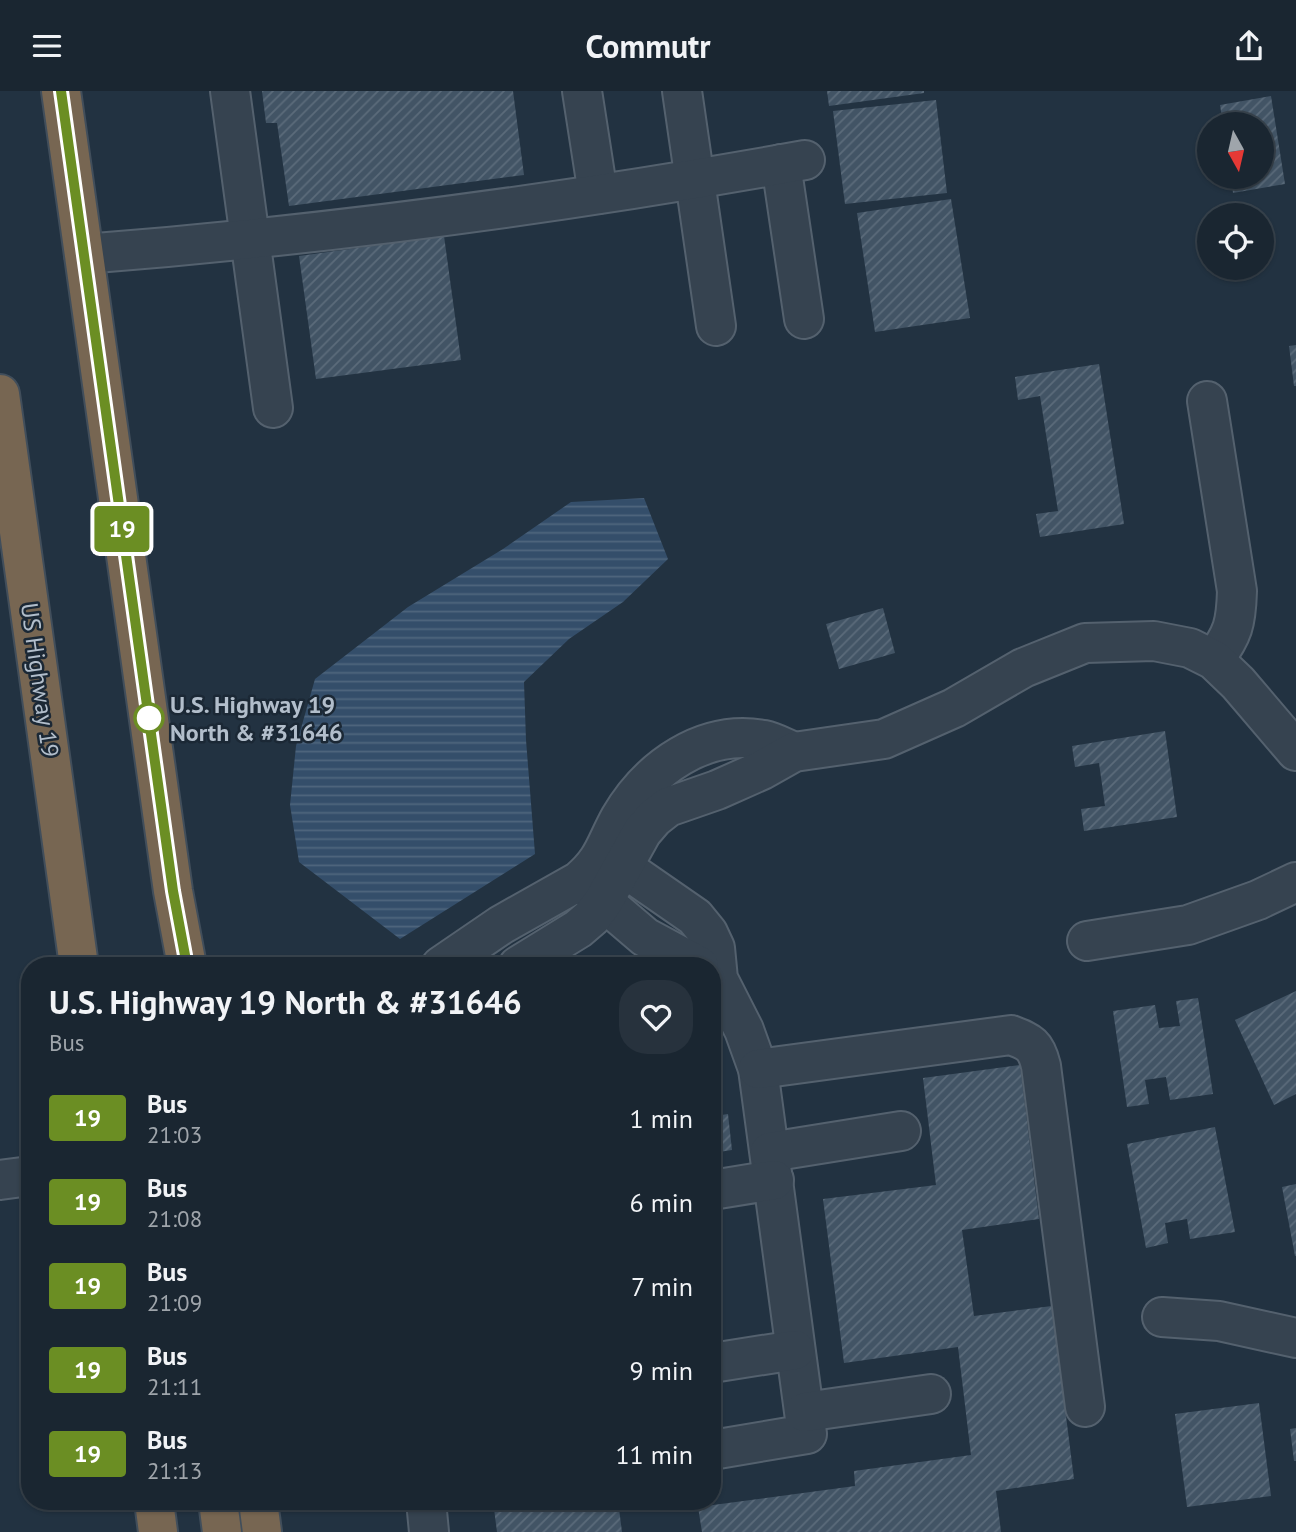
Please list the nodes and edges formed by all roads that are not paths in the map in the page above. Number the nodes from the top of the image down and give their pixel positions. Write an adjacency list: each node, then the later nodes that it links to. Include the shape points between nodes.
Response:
1 (61, 91): 8 (highway)
2 (230, 91): 7 (lane)
3 (582, 91): 6 (lane)
4 (682, 91): 5 (lane)
5 (695, 177): 6 (lane); 9 (lane, via 793,162); 10 (lane)
6 (598, 194): 7 (lane)
7 (250, 240): 8 (lane); 13 (lane)
8 (84, 254): 20 (highway)
9 (804, 319)
10 (716, 326)
11 (0, 394): 19 (highway, US Highway 19)
12 (1207, 401): 14 (lane, via 1237,591 1236,620)
13 (273, 408)
14 (1214, 660): 15 (lane); 16 (lane, via 1190,648 1154,641 1085,643 1023,668 954,708 884,739 794,752 718,790 668,807)
15 (1296, 751)
16 (602, 876): 21 (lane, via 500,925); 22 (lane, via 592,917); 23 (lane, via 686,910 708,933 715,948)
17 (1296, 882): 18 (lane, via 1188,925)
18 (1087, 941)
19 (78, 957)
20 (185, 957)
21 (455, 957)
22 (533, 957)
23 (713, 957)
24 (721, 991): 25 (lane, via 744,1030)
25 (758, 1069): 27 (lane); 36 (lane, via 1011,1035 1029,1041 1041,1066)
26 (901, 1131): 27 (lane)
27 (772, 1166): 30 (lane); 33 (lane)
28 (21, 1177): 29 (lane)
29 (0, 1180)
30 (721, 1186)
31 (1162, 1317): 32 (lane, via 1219,1321)
32 (1296, 1338)
33 (795, 1350): 34 (lane); 37 (lane)
34 (721, 1362)
35 (931, 1394): 37 (lane)
36 (1085, 1408)
37 (805, 1412): 38 (lane, via 807,1434)
38 (721, 1448)
39 (155, 1510): 43 (highway)
40 (219, 1510): 44 (highway)
41 (259, 1510): 45 (highway)
42 (427, 1510): 46 (lane)
43 (158, 1532)
44 (222, 1532)
45 (262, 1532)
46 (429, 1532)

